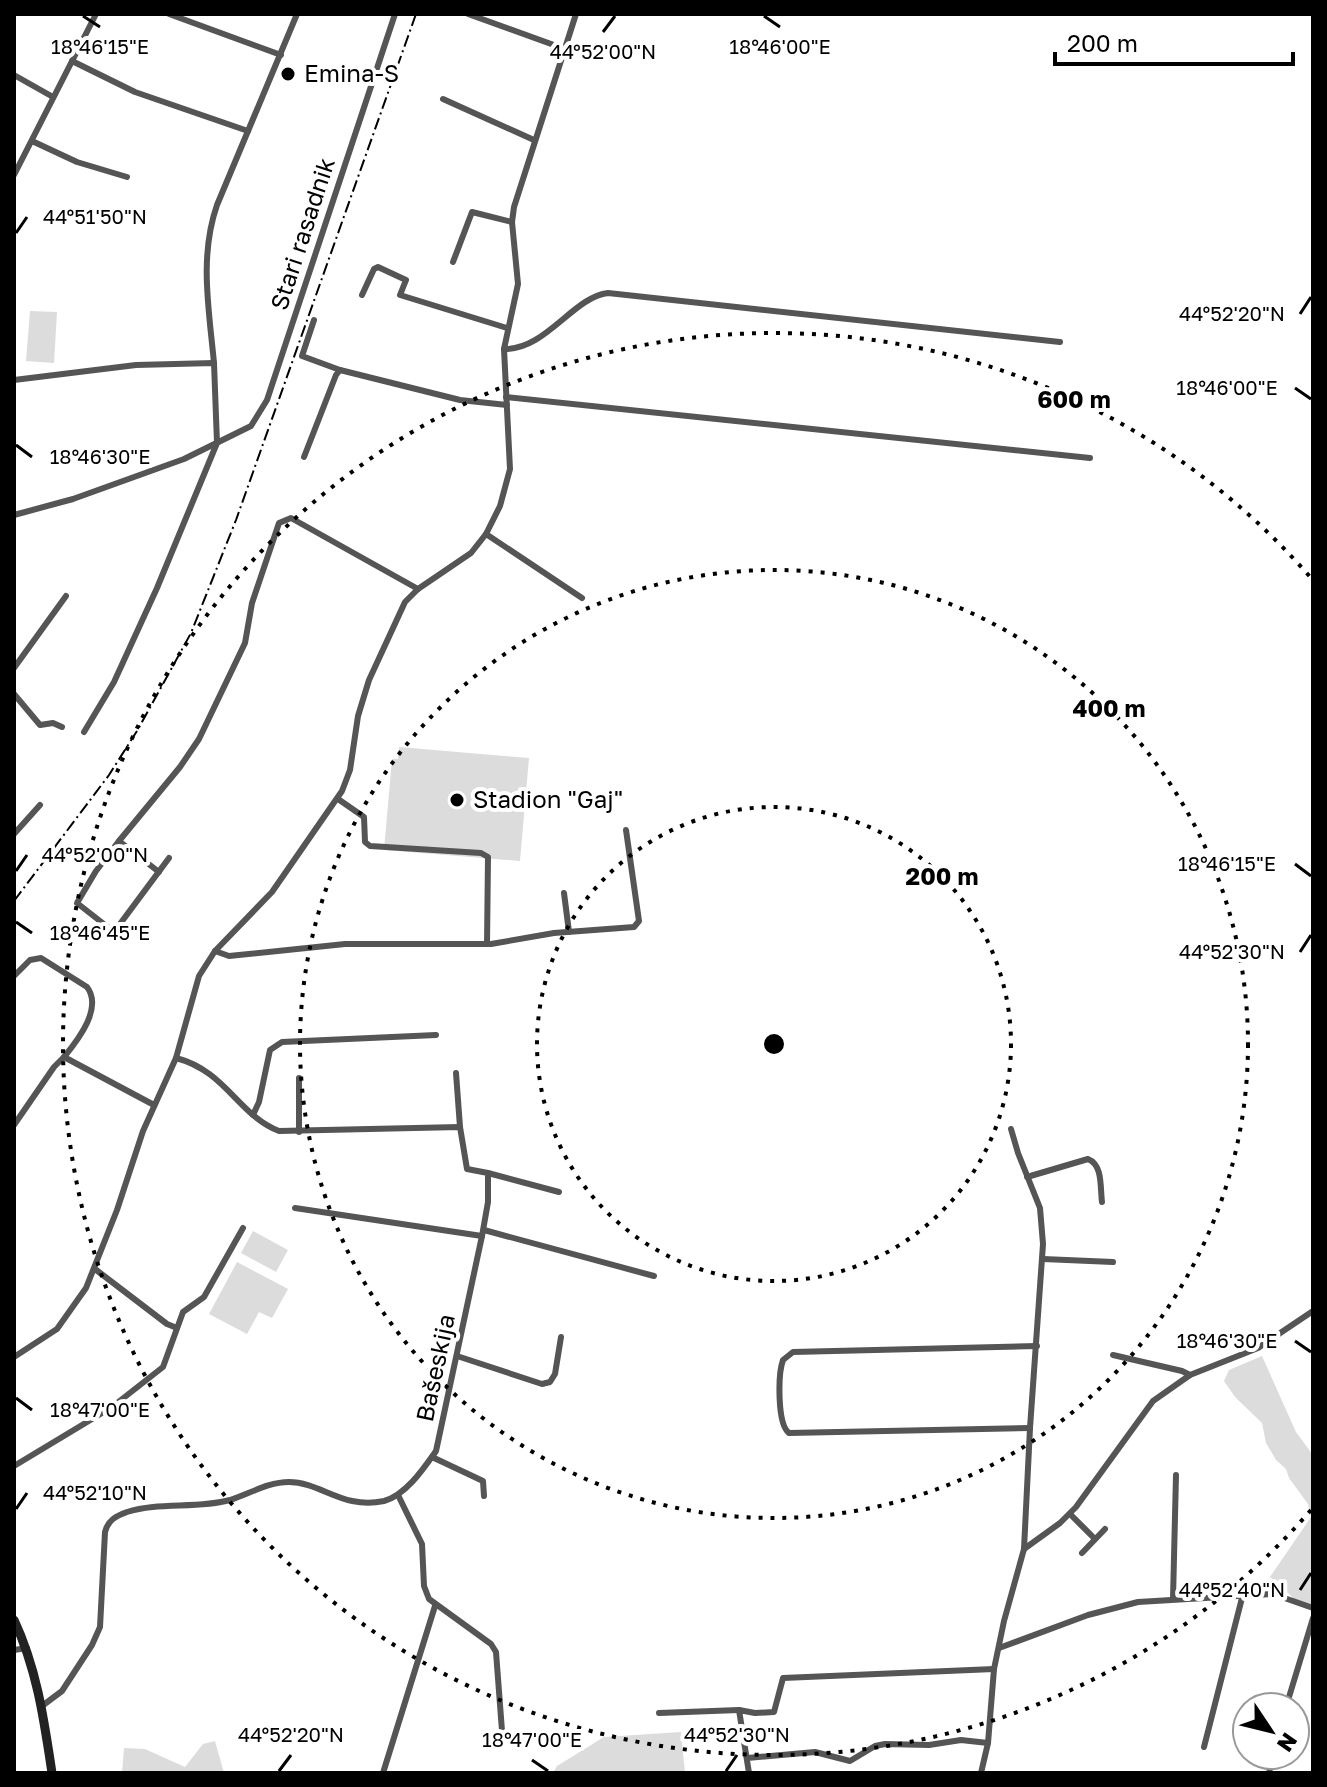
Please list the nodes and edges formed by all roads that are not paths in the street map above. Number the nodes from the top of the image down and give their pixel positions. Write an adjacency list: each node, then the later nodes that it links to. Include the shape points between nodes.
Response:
1 (96, 14): 9 (street)
2 (169, 14): 8 (street)
3 (297, 14): 8 (street)
4 (395, 14): 29 (street, Stari rasadnik, via 267,400 251,426)
5 (468, 14): 7 (street)
6 (576, 14): 7 (street)
7 (565, 49): 14 (street)
8 (281, 55): 13 (street)
9 (72, 61): 11 (street); 13 (street, via 135,92)
10 (14, 75): 11 (street)
11 (53, 97): 15 (street)
12 (443, 99): 14 (street)
13 (248, 131): 25 (street, via 208,234 205,267)
14 (534, 140): 18 (street)
15 (32, 141): 16 (street); 17 (street)
16 (14, 175)
17 (127, 177)
18 (512, 222): 19 (street, via 472,212); 22 (street, via 518,284)
19 (453, 262)
20 (362, 295): 22 (street, via 378,267 406,280 400,295)
21 (314, 320): 26 (street, via 302,356)
22 (507, 328): 24 (street)
23 (1060, 342): 24 (street, via 608,293 529,344)
24 (504, 349): 28 (street)
25 (214, 363): 27 (street, via 136,365); 29 (street)
26 (340, 370): 28 (street, via 460,400); 30 (street)
27 (14, 380)
28 (506, 401): 31 (street); 33 (street, via 510,469)
29 (217, 443): 32 (street, Stari rasadnik, via 73,499); 40 (street, via 114,682)
30 (304, 457)
31 (1090, 458)
32 (14, 515)
33 (486, 534): 34 (street, via 465,558); 36 (street)
34 (418, 589): 41 (street, via 405,602 369,680 350,770); 45 (street, via 291,518 282,520 252,603 245,643 199,739)
35 (66, 596): 37 (street)
36 (582, 598)
37 (14, 668)
38 (14, 694): 39 (street, via 38,724)
39 (62, 727)
40 (84, 732)
41 (338, 799): 50 (street, via 364,817 365,842 370,846 488,857); 51 (street, via 272,892)
42 (40, 805): 44 (street)
43 (626, 830): 49 (street, via 637,925)
44 (14, 834)
45 (119, 841): 47 (street); 47 (street, via 77,903 114,932)
46 (169, 858): 47 (street)
47 (159, 872)
48 (564, 893): 49 (street)
49 (569, 932): 50 (street)
50 (487, 944): 51 (street, via 345,944 229,956)
51 (215, 951): 55 (street, via 199,976)
52 (14, 976): 54 (street, via 30,960 41,958 91,993 92,1011)
53 (436, 1035): 59 (street, via 282,1042 270,1050)
54 (64, 1057): 58 (street); 60 (street)
55 (176, 1058): 58 (street); 59 (street, via 217,1078)
56 (456, 1073): 61 (street)
57 (299, 1078): 63 (street)
58 (154, 1105): 73 (street)
59 (253, 1115): 63 (street, via 279,1131)
60 (14, 1125)
61 (460, 1127): 63 (street); 64 (street, via 467,1169)
62 (1011, 1129): 65 (street)
63 (299, 1132)
64 (488, 1173): 66 (street); 70 (street, Bašeskija)
65 (1027, 1177): 67 (street, via 1088,1159 1099,1170); 71 (street, via 1040,1208)
66 (559, 1192)
67 (1102, 1202)
68 (295, 1208): 70 (street)
69 (243, 1228): 76 (street, via 204,1297 188,1307)
70 (483, 1233): 74 (street); 80 (street, Bašeskija)
71 (1043, 1259): 72 (street); 78 (street)
72 (1113, 1262)
73 (95, 1269): 76 (street); 81 (street, via 67,1318)
74 (654, 1276)
75 (1313, 1311): 82 (street, via 1258,1348)
76 (177, 1328): 85 (street, via 160,1370 112,1407)
77 (561, 1337): 80 (street, via 555,1374 542,1384)
78 (1037, 1346): 83 (street); 83 (street, via 793,1352 780,1370 781,1422 789,1433)
79 (1113, 1355): 82 (street)
80 (457, 1356): 84 (street, Bašeskija)
81 (14, 1357)
82 (1190, 1375): 89 (street, via 1153,1401)
83 (1030, 1428): 92 (street)
84 (432, 1457): 87 (street, Bašeskija); 88 (street, via 483,1481)
85 (14, 1466)
86 (1176, 1475): 95 (street)
87 (398, 1495): 96 (street, via 419,1536 426,1593); 105 (street, via 353,1502 287,1481 229,1500 137,1510 114,1518 105,1532 100,1627 62,1691)
88 (484, 1496)
89 (1070, 1514): 91 (street); 92 (street)
90 (1105, 1529): 91 (street)
91 (1095, 1539): 93 (street)
92 (1024, 1549): 101 (street)
93 (1082, 1553)
94 (1243, 1594): 95 (street); 97 (street, via 1273,1594); 110 (street)
95 (1173, 1599): 101 (street, via 1114,1607)
96 (435, 1606): 109 (street, via 496,1652); 113 (street)
97 (1313, 1608)
98 (1313, 1618): 104 (street)
99 (14, 1620): 100 (main road)
100 (27, 1648): 102 (street); 105 (main road)
101 (999, 1648): 103 (street)
102 (14, 1650)
103 (994, 1669): 106 (street, via 783,1678 774,1712); 108 (street)
104 (1291, 1691)
105 (42, 1706): 112 (main road)
106 (739, 1710): 107 (street); 111 (street)
107 (659, 1713)
108 (988, 1743): 111 (street, via 880,1745 850,1761 815,1752); 115 (street)
109 (503, 1744)
110 (1204, 1747)
111 (747, 1758): 114 (street)
112 (52, 1773)
113 (383, 1773)
114 (749, 1773)
115 (981, 1773)

